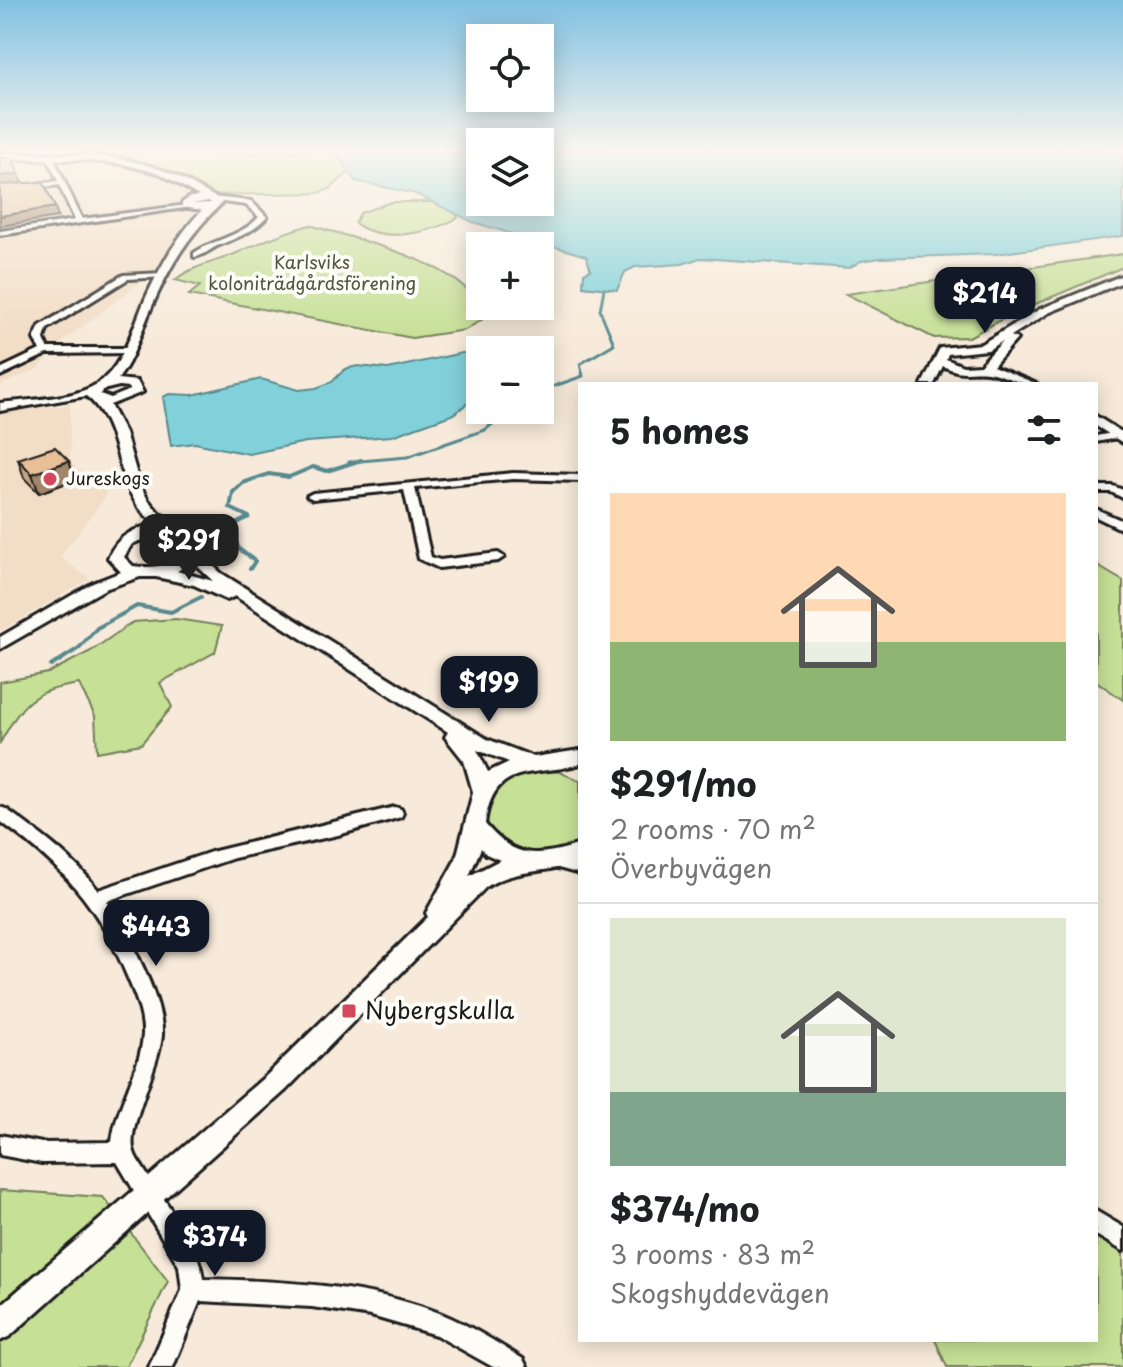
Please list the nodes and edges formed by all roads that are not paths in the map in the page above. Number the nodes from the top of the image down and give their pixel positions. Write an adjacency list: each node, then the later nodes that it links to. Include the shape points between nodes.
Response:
1 (75, 213): 5 (street)
2 (132, 213): 5 (street)
3 (188, 213): 10 (main road)
4 (258, 213): 9 (street, via 263,217 255,226)
5 (79, 221): 6 (street)
6 (16, 230): 7 (street); 8 (street)
7 (0, 233)
8 (0, 240)
9 (197, 255)
10 (163, 275): 14 (street, via 126,277 43,328 39,339); 15 (main road)
11 (1123, 278): 12 (main road)
12 (1082, 296): 13 (main road, via 1028,319 984,347); 17 (main road, via 1010,339)
13 (962, 349): 16 (main road, via 942,352); 17 (main road, via 981,353)
14 (45, 351): 15 (street); 19 (street)
15 (126, 357): 23 (main road); 24 (main road)
16 (941, 361): 18 (main road); 20 (main road)
17 (989, 364): 18 (main road); 22 (main road)
18 (968, 371): 21 (main road)
19 (0, 373)
20 (929, 382)
21 (943, 382)
22 (1027, 382)
23 (133, 384): 24 (main road); 25 (main road, via 137,392)
24 (99, 394): 25 (main road); 26 (main road); 27 (main road)
25 (127, 399): 27 (main road)
26 (0, 407)
27 (114, 419): 36 (main road)
28 (1098, 421): 29 (main road)
29 (1121, 436): 30 (street)
30 (1098, 439)
31 (578, 478): 32 (street, via 518,474)
32 (409, 488): 35 (street); 42 (street, via 425,559 439,564)
33 (1098, 489): 34 (street)
34 (1123, 495)
35 (313, 496)
36 (141, 506): 39 (main road); 40 (main road)
37 (1098, 513): 38 (street)
38 (1123, 526)
39 (173, 529): 40 (main road); 41 (main road, via 193,538)
40 (129, 539): 43 (main road)
41 (195, 550): 44 (main road, via 183,563); 46 (main road, via 215,576)
42 (498, 557)
43 (116, 558): 44 (main road, via 121,566); 45 (main road)
44 (146, 572): 45 (main road); 46 (main road, via 199,581)
45 (85, 594): 47 (main road)
46 (277, 617): 48 (main road)
47 (0, 644)
48 (392, 686): 49 (main road); 50 (main road, via 422,696 523,750 558,752)
49 (432, 715): 52 (main road, via 498,753); 55 (main road, via 468,749)
50 (578, 745)
51 (578, 758): 53 (main road)
52 (532, 764): 53 (main road); 55 (main road, via 501,773)
53 (555, 765): 54 (main road)
54 (578, 772)
55 (482, 790): 58 (main road, via 474,807)
56 (0, 813): 63 (street, via 55,852)
57 (395, 813): 63 (street, via 176,869)
58 (476, 827): 60 (main road, via 493,848); 64 (main road, via 469,856)
59 (578, 853): 61 (main road)
60 (521, 860): 61 (main road); 64 (main road, via 478,881)
61 (557, 861): 62 (street)
62 (578, 867)
63 (98, 897): 66 (street, via 124,944 150,1011 153,1038 122,1134)
64 (430, 930): 67 (main road, via 277,1082)
65 (0, 1145): 66 (street, via 42,1153)
66 (122, 1152): 67 (street)
67 (149, 1197): 70 (street, via 190,1263); 71 (main road)
68 (1098, 1223): 69 (street)
69 (1123, 1240)
70 (193, 1290): 72 (street); 73 (street, via 287,1292 371,1306 429,1321)
71 (0, 1326)
72 (161, 1367)
73 (515, 1367)

